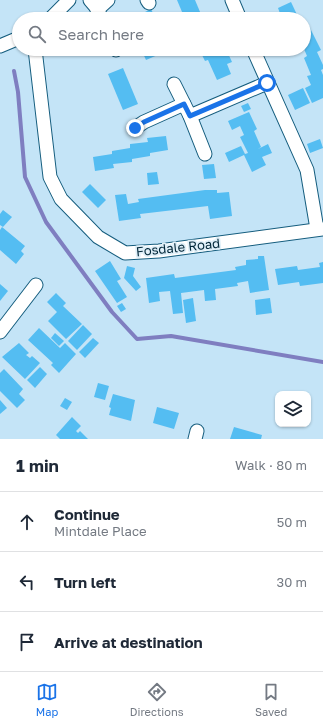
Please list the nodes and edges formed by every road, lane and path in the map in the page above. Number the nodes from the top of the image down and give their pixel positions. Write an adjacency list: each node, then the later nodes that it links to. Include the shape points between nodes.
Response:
1 (69, 0): 5 (street)
2 (108, 0): 4 (street)
3 (232, 0): 6 (street)
4 (96, 10)
5 (57, 12)
6 (237, 12)
7 (12, 41): 8 (street)
8 (0, 46)
9 (36, 56): 16 (street, Fosdale Road, via 50,177 61,199 98,237 125,253 159,251)
10 (256, 56): 11 (street)
11 (267, 83): 13 (street); 16 (street, via 307,170)
12 (174, 84): 13 (street)
13 (187, 110): 14 (street, via 144,122); 15 (street)
14 (135, 128)
15 (205, 154)
16 (320, 229)
17 (36, 285): 18 (street)
18 (0, 332)

